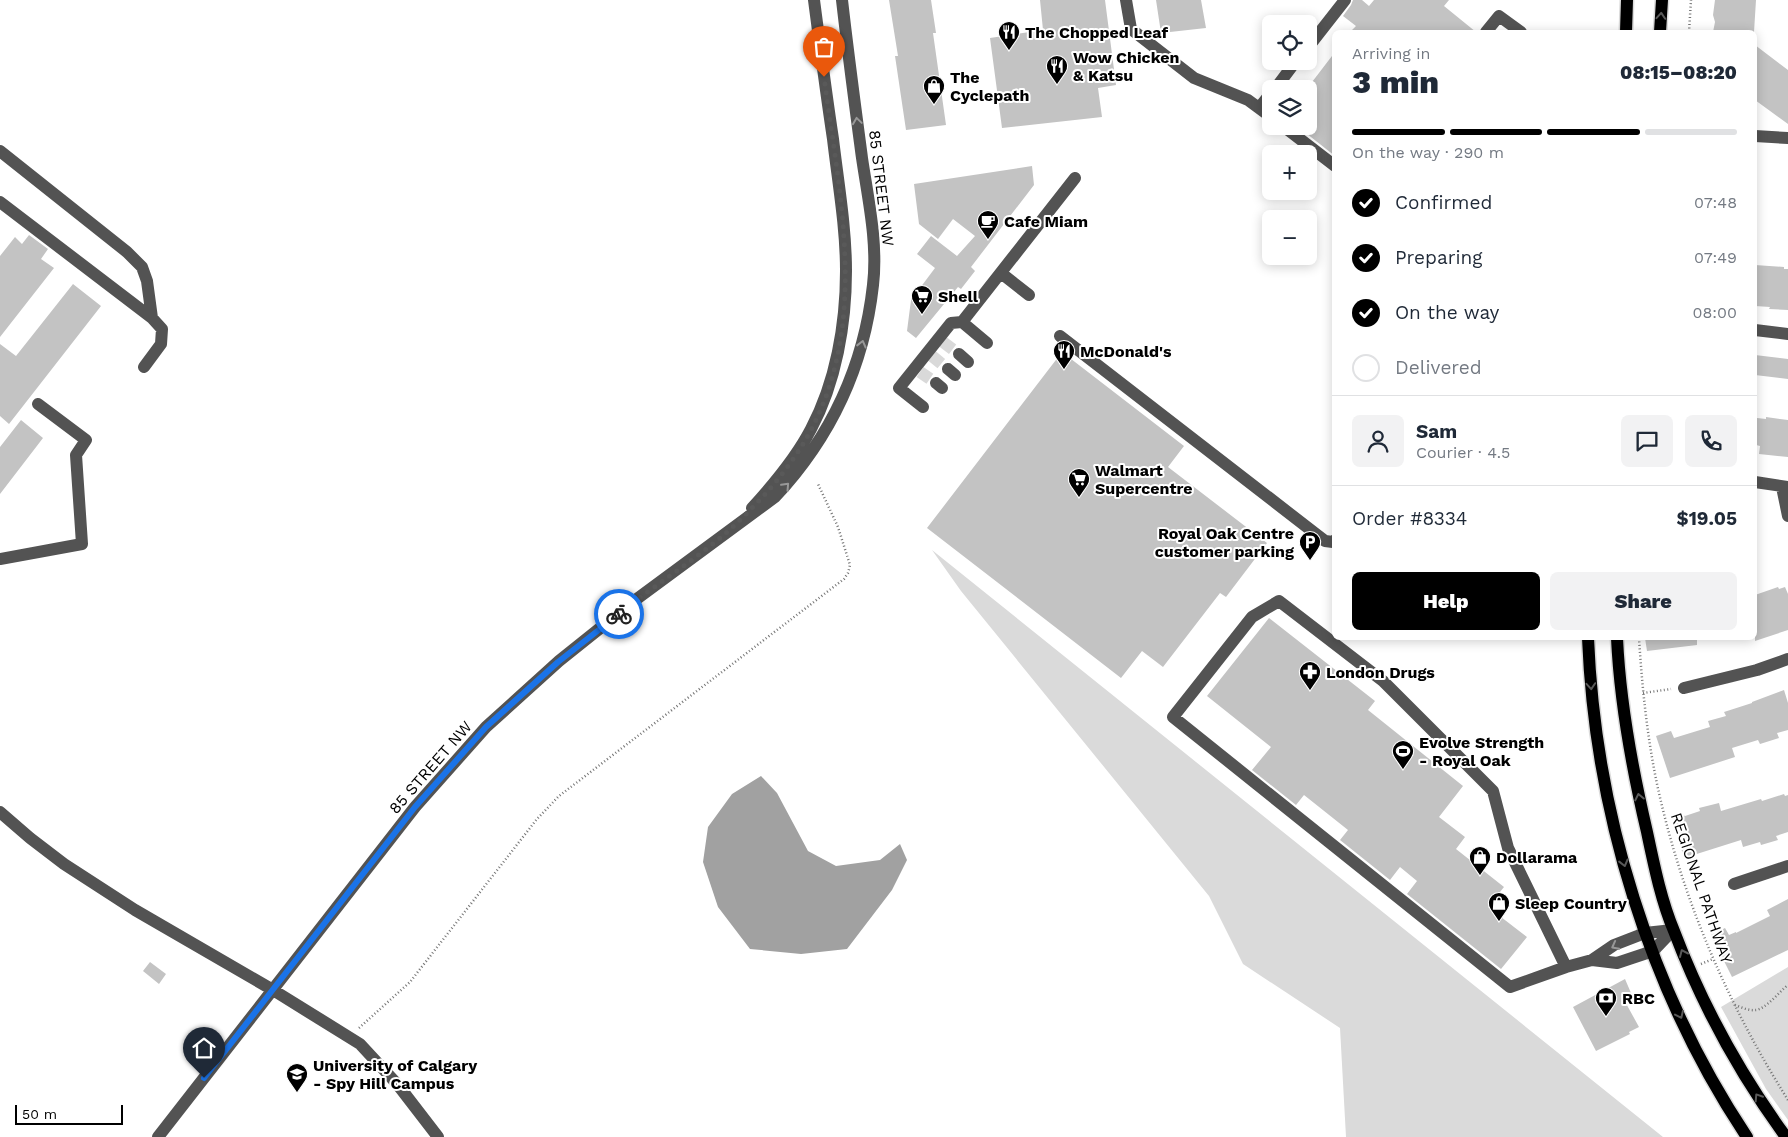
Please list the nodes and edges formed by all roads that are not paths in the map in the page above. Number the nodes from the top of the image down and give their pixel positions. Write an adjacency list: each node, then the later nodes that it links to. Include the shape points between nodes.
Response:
1 (814, 0): 36 (street, 85 STREET NW, via 844,238 846,271 838,352 819,413 795,456 759,501)
2 (842, 0): 36 (street, 85 STREET NW, one-way to 2, via 775,497 795,476 843,400 861,349 874,284 874,246)
3 (1126, 0): 13 (street, via 1131,29 1194,78 1248,100)
4 (1345, 0): 11 (street)
5 (1628, 0): 9 (main road)
6 (1662, 0): 10 (main road, one-way to 6)
7 (1488, 30): 8 (street, via 1498,16)
8 (1518, 30)
9 (1626, 30)
10 (1660, 30)
11 (1317, 36)
12 (1262, 104): 13 (street)
13 (1259, 108): 14 (street)
14 (1262, 110)
15 (1295, 135): 19 (street)
16 (1757, 136): 17 (street)
17 (1788, 138)
18 (0, 151): 24 (street, via 142,267)
19 (1332, 164)
20 (1075, 178): 22 (street)
21 (0, 202): 24 (street)
22 (1001, 273): 23 (street); 25 (street)
23 (1029, 295)
24 (152, 318): 30 (street, via 162,330 161,344)
25 (962, 322): 29 (street); 32 (street, via 951,323 930,355 899,388)
26 (1757, 330): 27 (street)
27 (1788, 334)
28 (1060, 336): 37 (street, via 1325,541)
29 (987, 342)
30 (144, 366)
31 (38, 404): 38 (street, via 86,440 76,455 82,544)
32 (923, 407)
33 (1757, 482): 34 (street)
34 (1785, 487): 35 (street)
35 (1788, 516)
36 (720, 538): 51 (street, 85 STREET NW, via 558,662 486,727 415,807)
37 (1332, 542)
38 (0, 559)
39 (1588, 640): 47 (main road, one-way to 47, via 1592,701 1608,798)
40 (1617, 640): 46 (main road, one-way to 40, via 1629,754)
41 (1788, 659): 42 (street)
42 (1684, 688)
43 (0, 812): 51 (street, via 64,864 135,910)
44 (1788, 866): 45 (street)
45 (1734, 884)
46 (1673, 930): 47 (street); 48 (street); 55 (main road, one-way to 46, via 1735,1060)
47 (1645, 933): 48 (main road); 49 (street, one-way to 49, via 1614,945)
48 (1652, 951): 49 (street, via 1617,963); 54 (main road, one-way to 54, via 1702,1062)
49 (1592, 960): 50 (street)
50 (1566, 967): 50 (street, via 1510,987 1173,716 1252,617 1279,601 1383,681 1493,791 1508,848)
51 (273, 990): 52 (street, 85 STREET NW); 53 (street, via 360,1044 398,1085)
52 (158, 1137)
53 (438, 1137)
54 (1747, 1137)
55 (1786, 1137)

